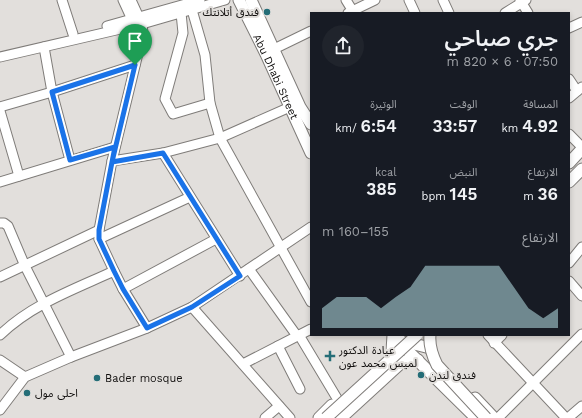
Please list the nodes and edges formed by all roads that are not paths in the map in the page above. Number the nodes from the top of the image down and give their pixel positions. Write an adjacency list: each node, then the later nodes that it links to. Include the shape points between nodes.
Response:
1 (62, 0): 24 (street)
2 (123, 0): 20 (street)
3 (131, 0): 20 (street)
4 (200, 0): 20 (street)
5 (225, 0): 13 (street)
6 (239, 0): 36 (main road, Abu Dhabi Street)
7 (251, 0): 26 (main road, Abu Dhabi Street)
8 (346, 0): 14 (street)
9 (375, 0): 14 (street)
10 (409, 0): 15 (street)
11 (443, 0): 16 (street)
12 (522, 1): 17 (street); 18 (street)
13 (192, 10): 19 (street); 34 (street, via 205,55)
14 (352, 12)
15 (415, 12)
16 (449, 12)
17 (506, 12)
18 (528, 12)
19 (181, 13): 20 (street); 34 (street, via 183,33 165,99 173,114)
20 (137, 22): 24 (street); 25 (street); 29 (street, via 142,36)
21 (582, 22): 22 (street)
22 (570, 28)
23 (310, 31): 26 (street)
24 (73, 34): 27 (street)
25 (44, 47): 28 (street); 32 (street)
26 (274, 49): 36 (main road, Abu Dhabi Street)
27 (0, 52)
28 (0, 57)
29 (135, 65): 32 (street); 42 (street)
30 (570, 79): 31 (street)
31 (580, 89): 33 (street)
32 (52, 92): 35 (street); 47 (street)
33 (570, 97)
34 (210, 103): 41 (street)
35 (0, 107)
36 (295, 107): 38 (main road, Abu Dhabi Street); 39 (main road); 41 (street); 44 (main road, Abu Dhabi Street)
37 (0, 111): 50 (street)
38 (310, 123)
39 (310, 132)
40 (570, 135): 43 (street)
41 (220, 138): 45 (street); 59 (street)
42 (115, 147): 47 (street); 48 (street)
43 (582, 148): 49 (main road)
44 (310, 150)
45 (163, 153): 48 (street); 53 (street)
46 (582, 158): 51 (main road)
47 (70, 160): 50 (street)
48 (112, 162): 56 (street)
49 (570, 162)
50 (19, 176): 52 (street)
51 (573, 177)
52 (0, 182)
53 (190, 197): 56 (street); 57 (street)
54 (0, 223): 61 (street, via 8,226)
55 (310, 228): 59 (street)
56 (99, 235): 61 (street); 63 (street)
57 (216, 238): 64 (street); 67 (street)
58 (582, 247): 60 (street)
59 (280, 249): 62 (street); 69 (street)
60 (570, 262)
61 (25, 266): 65 (street); 70 (street)
62 (249, 269): 64 (street); 76 (street)
63 (114, 271): 67 (street); 70 (street)
64 (240, 276): 71 (street)
65 (0, 277)
66 (570, 283): 68 (street)
67 (123, 289): 72 (street)
68 (582, 296)
69 (310, 300)
70 (44, 303): 75 (street, via 10,325); 87 (street)
71 (192, 307): 72 (street); 91 (street)
72 (147, 328): 87 (street)
73 (310, 330): 76 (street)
74 (582, 334): 94 (street)
75 (0, 335)
76 (298, 336): 85 (street); 99 (street)
77 (393, 336): 86 (main road)
78 (430, 336): 109 (main road, bridge, via 430,348 437,365)
79 (434, 336): 88 (main road)
80 (489, 336): 84 (street)
81 (501, 336): 84 (street)
82 (399, 338): 83 (main road, via 414,344); 86 (main road); 90 (main road)
83 (419, 339): 88 (main road); 106 (main road, bridge)
84 (494, 342): 94 (street)
85 (278, 346): 91 (street); 97 (street)
86 (392, 351): 92 (main road)
87 (71, 357): 93 (street)
88 (437, 359): 95 (main road)
89 (0, 360): 93 (street)
90 (418, 360): 96 (main road, via 410,359 401,363); 98 (main road)
91 (243, 364): 100 (street)
92 (364, 376): 96 (main road, via 373,376 376,380); 99 (main road)
93 (25, 377): 102 (street)
94 (533, 383): 111 (street); 112 (street)
95 (461, 384): 98 (main road, via 452,383); 110 (main road)
96 (374, 388): 107 (main road)
97 (300, 389)
98 (452, 393): 108 (main road)
99 (338, 400): 105 (main road)
100 (279, 406): 103 (street); 104 (street)
101 (582, 406): 112 (street)
102 (0, 410)
103 (266, 418)
104 (290, 418)
105 (319, 418)
106 (326, 418)
107 (341, 418)
108 (476, 418)
109 (486, 418)
110 (494, 418)
111 (498, 418)
112 (567, 418)

